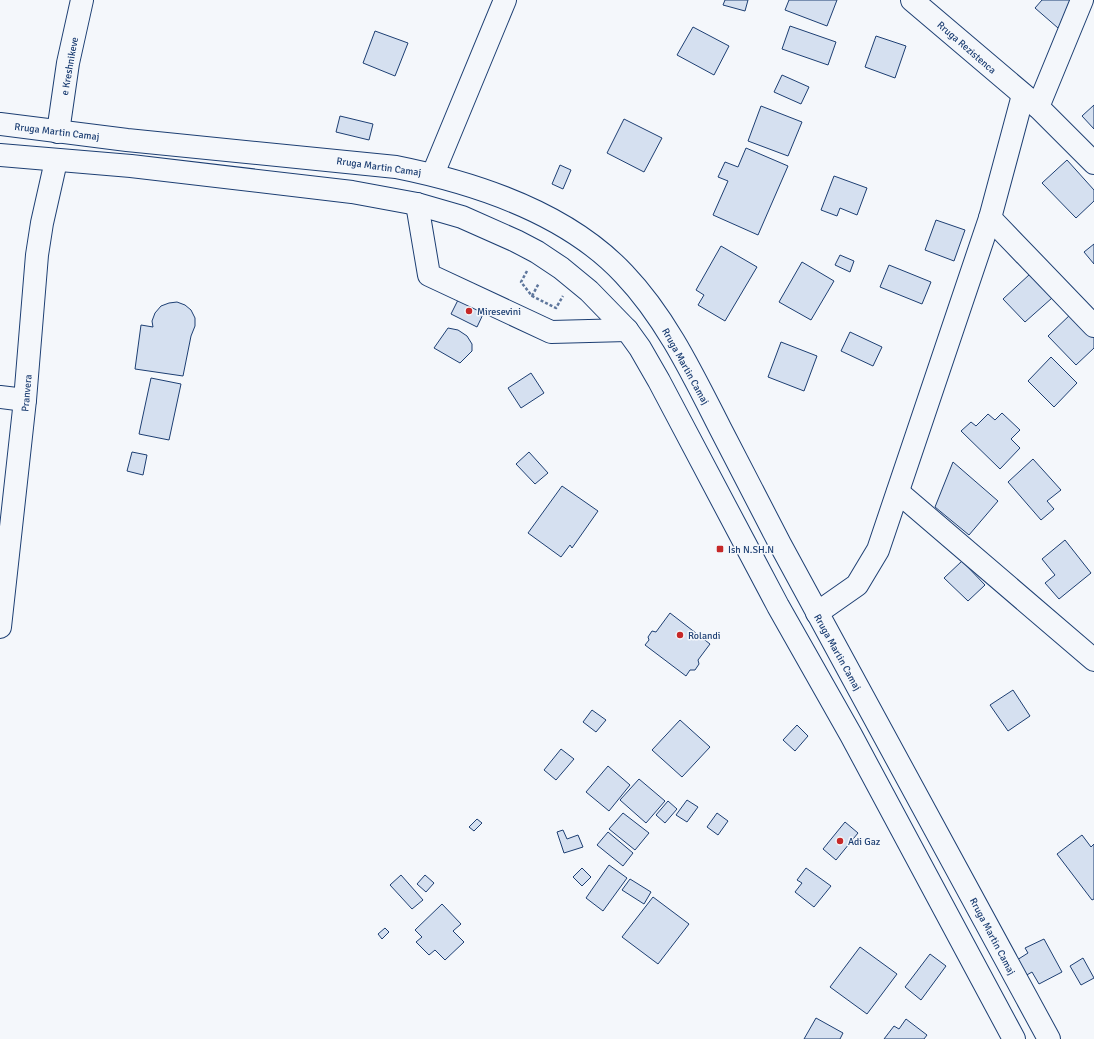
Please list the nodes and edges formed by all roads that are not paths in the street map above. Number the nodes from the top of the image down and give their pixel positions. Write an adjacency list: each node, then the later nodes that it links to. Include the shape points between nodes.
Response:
1 (82, 0): 7 (main road, e Kreshnikeve, via 68,63)
2 (505, 0): 11 (main road)
3 (912, 0): 5 (main road, Rruga Rezistenca)
4 (1082, 0): 5 (main road)
5 (1030, 101): 10 (main road, Rruga Rezistenca); 13 (main road)
6 (0, 124): 7 (main road, Rruga Martin Camaj)
7 (58, 132): 11 (main road, Rruga Martin Camaj, via 341,160)
8 (0, 155): 9 (main road)
9 (56, 160): 12 (main road, via 131,166 352,192); 17 (main road, Pranvera, via 37,255)
10 (1094, 164)
11 (433, 174): 19 (main road, Rruga Martin Camaj, via 496,194 553,220 625,274 662,322 679,350)
12 (417, 204): 15 (main road, via 462,218 537,252 589,291); 15 (main road, via 429,275 551,332)
13 (990, 218): 14 (main road); 18 (main road)
14 (1094, 326)
15 (627, 330): 22 (main road, via 659,381 778,606 851,735)
16 (0, 397): 17 (main road)
17 (26, 400): 20 (main road, Pranvera)
18 (898, 492): 19 (main road, via 878,550 857,585); 21 (main road)
19 (817, 613): 23 (main road, Rruga Martin Camaj)
20 (0, 626)
21 (1094, 660)
22 (1014, 1039)
23 (1049, 1039)

